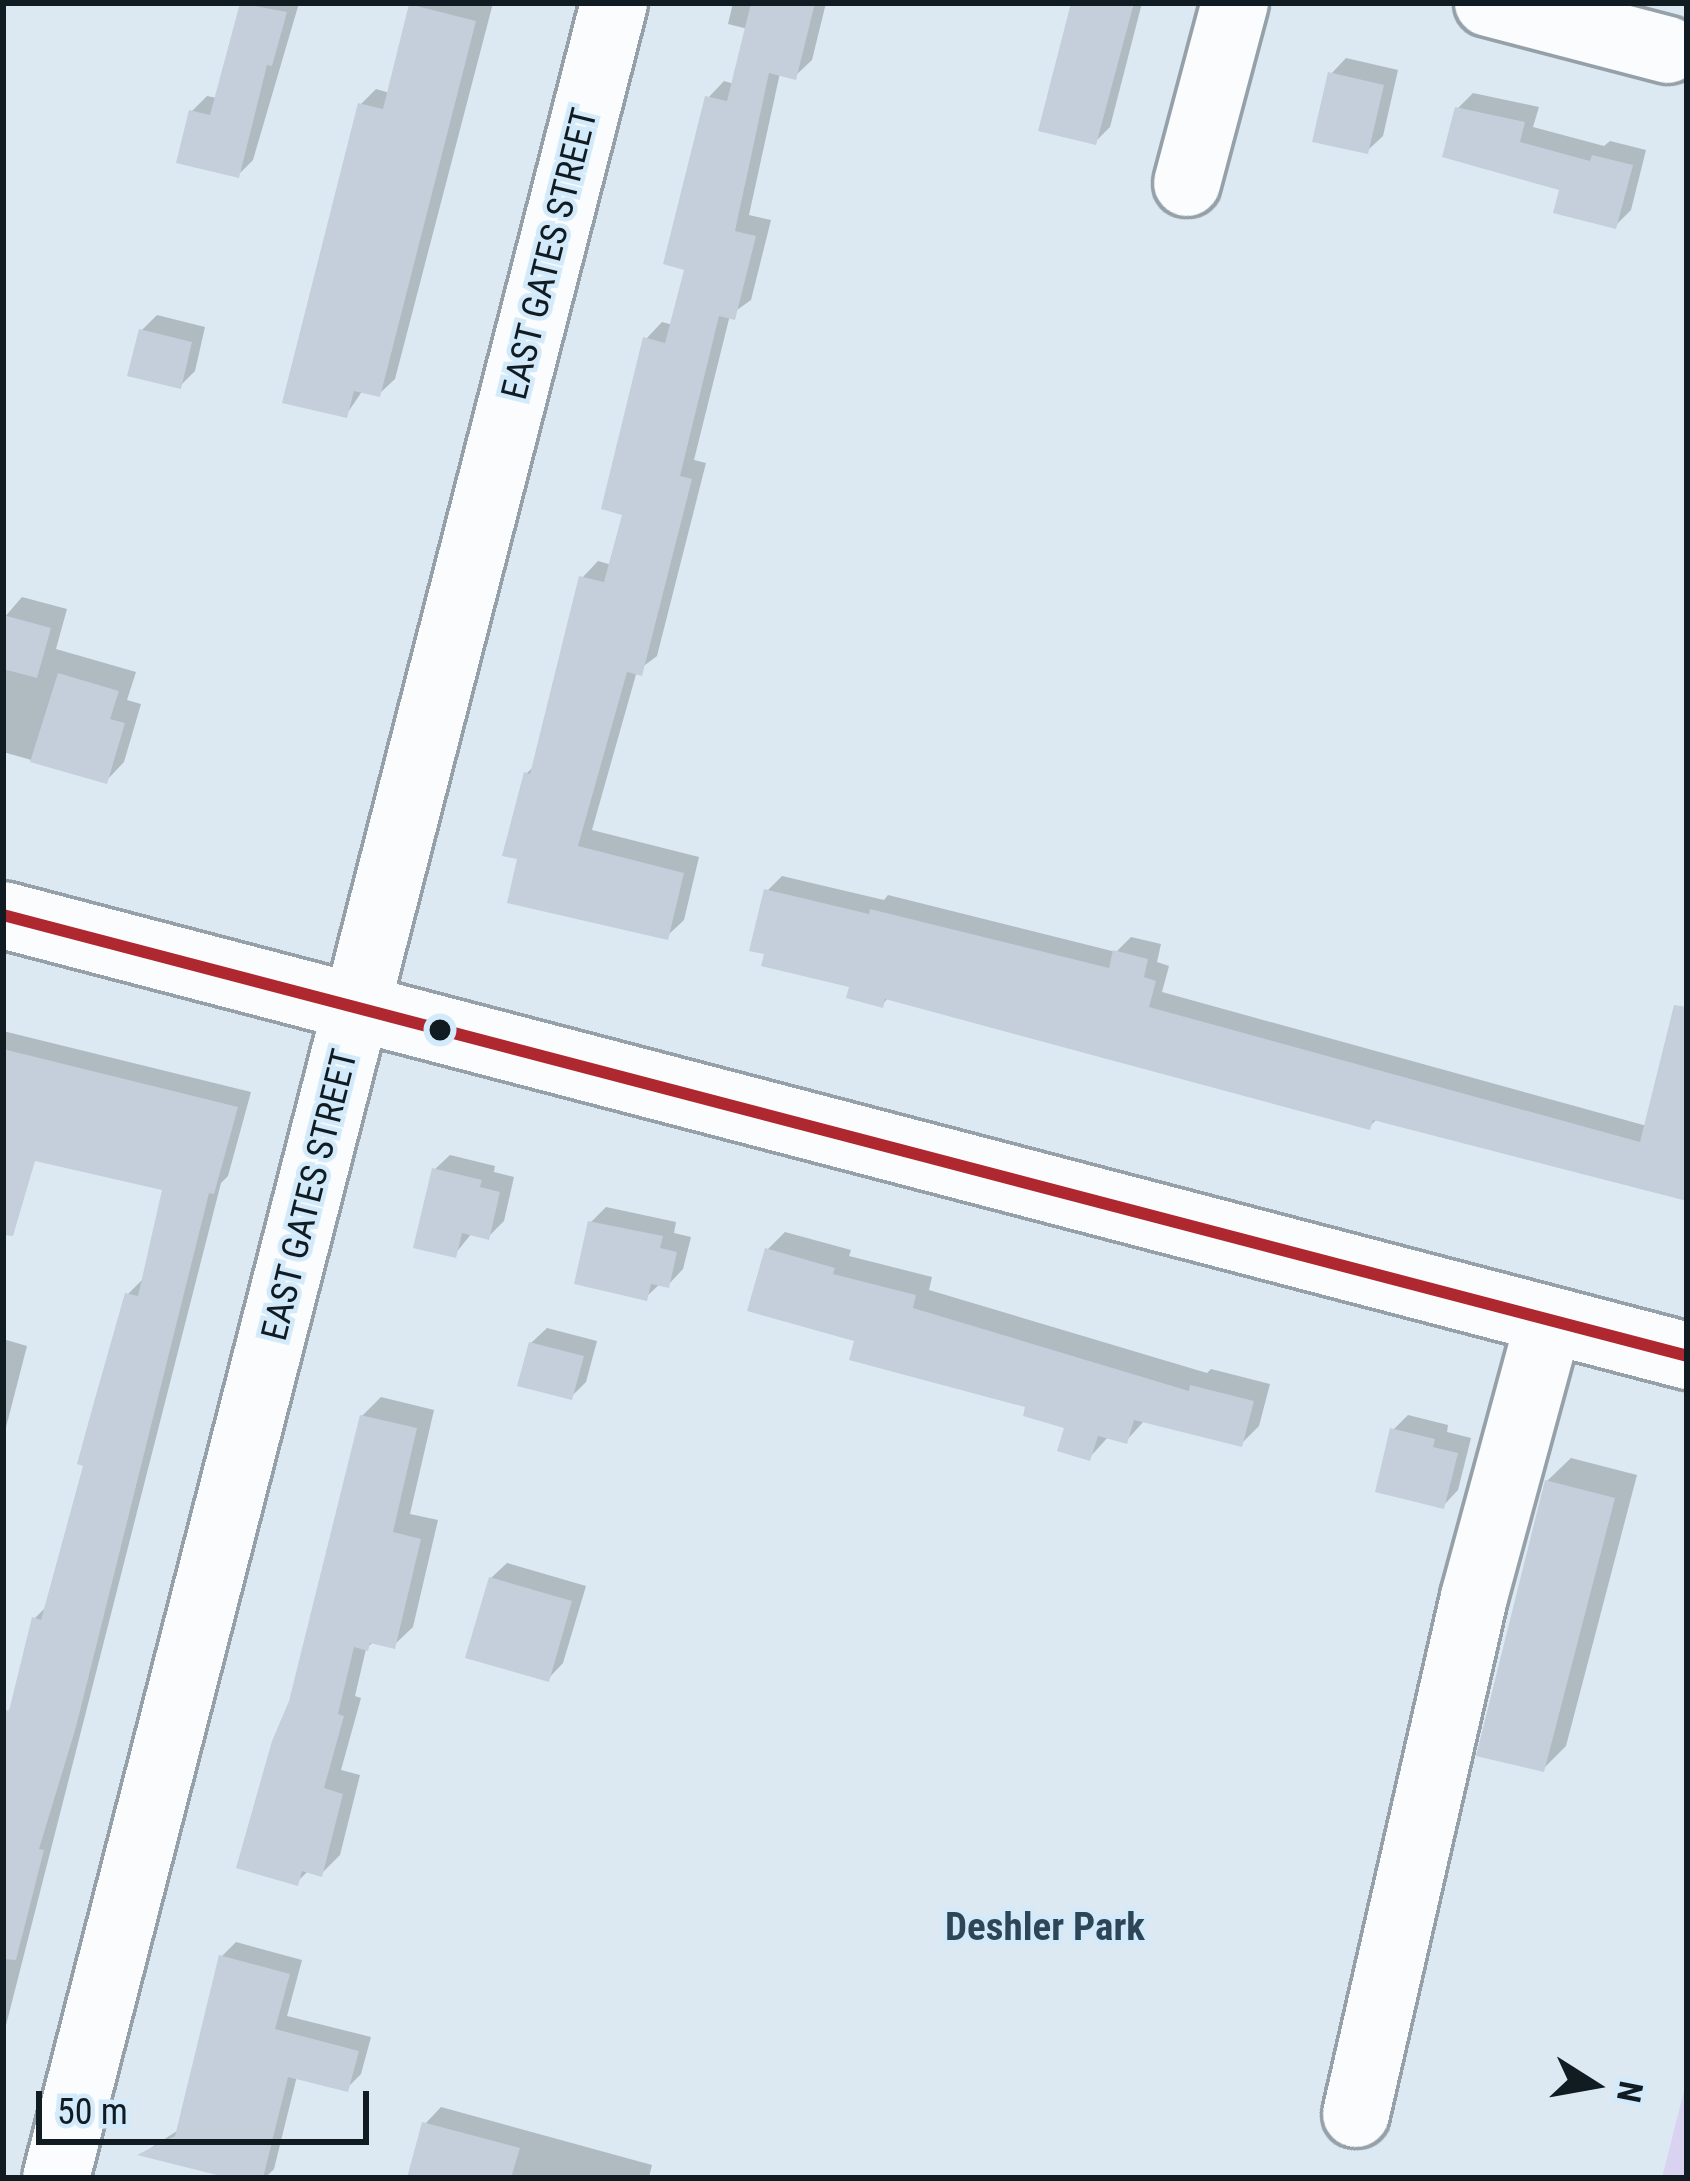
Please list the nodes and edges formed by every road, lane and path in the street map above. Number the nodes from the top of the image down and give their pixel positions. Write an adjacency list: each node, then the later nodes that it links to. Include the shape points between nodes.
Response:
1 (614, 3): 7 (street, EAST GATES STREET)
2 (1235, 3): 5 (street)
3 (1487, 3): 4 (street)
4 (1668, 50)
5 (1187, 183)
6 (3, 915): 7 (street)
7 (358, 1010): 8 (street); 11 (street, EAST GATES STREET)
8 (1549, 1320): 9 (street); 10 (street, via 1464,1639)
9 (1687, 1356)
10 (1356, 2114)
11 (56, 2178)

